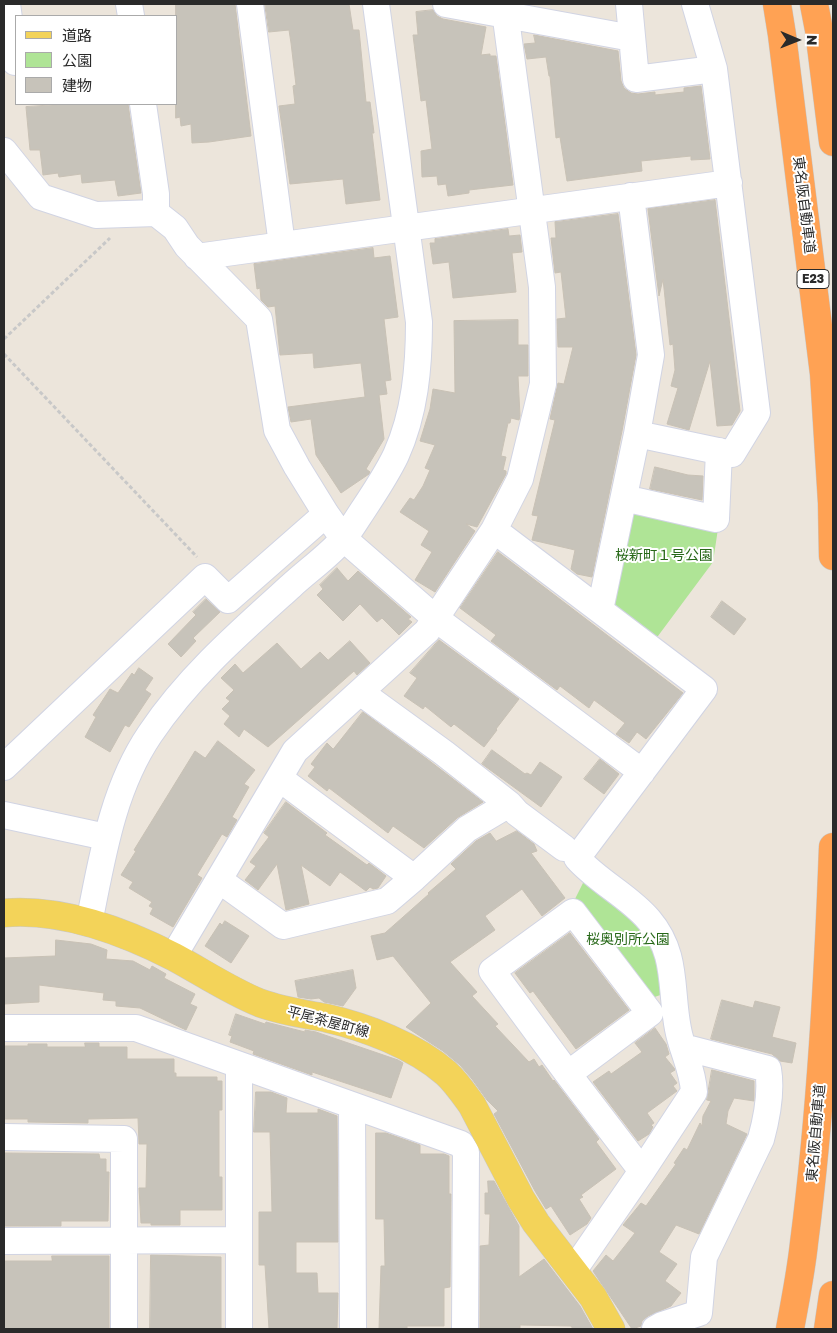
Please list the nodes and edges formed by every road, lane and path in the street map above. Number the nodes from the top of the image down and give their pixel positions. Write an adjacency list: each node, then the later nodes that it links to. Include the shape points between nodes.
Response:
1 (6, 4): 11 (street)
2 (250, 4): 22 (street)
3 (376, 4): 21 (street)
4 (446, 4): 9 (street)
5 (629, 4): 10 (street)
6 (695, 4): 12 (street)
7 (777, 4): 32 (highway, 東名阪自動車道 / E23, via 824,374)
8 (814, 4): 14 (highway)
9 (505, 9): 10 (street); 18 (street)
10 (632, 38): 12 (street, via 636,79)
11 (15, 62)
12 (714, 69): 16 (street)
13 (143, 105): 19 (street)
14 (833, 142)
15 (4, 151): 20 (street, via 41,198 96,215)
16 (730, 183): 17 (street); 27 (street, via 757,413 732,454)
17 (631, 196): 18 (street); 26 (street, via 651,355)
18 (531, 211): 21 (street); 30 (street, via 542,287 543,384 520,479)
19 (156, 213): 20 (street); 23 (street, via 175,228)
20 (128, 214): 24 (path, via 121,228)
21 (407, 227): 22 (street); 31 (street, via 419,322 419,361 412,404 397,454)
22 (282, 245): 23 (street)
23 (197, 256): 29 (street, via 260,319 277,430)
24 (4, 339)
25 (4, 354): 33 (path, via 205,565)
26 (637, 434): 27 (street); 28 (street)
27 (719, 451): 28 (street, via 716,519)
28 (624, 498): 34 (street)
29 (326, 514): 31 (street); 33 (street, via 228,600)
30 (494, 530): 34 (street); 35 (street)
31 (344, 538): 35 (street); 42 (street, via 230,641 168,707 134,762)
32 (833, 556)
33 (205, 578): 37 (street)
34 (600, 610): 38 (street, via 704,689)
35 (435, 618): 36 (street, via 427,630); 38 (street)
36 (360, 692): 39 (street, via 294,751); 40 (street)
37 (4, 767)
38 (642, 772): 51 (street, via 577,858 586,869 640,911 660,936 673,971 678,1030)
39 (279, 778): 45 (street); 46 (street)
40 (509, 804): 44 (street); 45 (street, via 467,829)
41 (4, 815): 42 (street)
42 (106, 837): 48 (street)
43 (833, 846): 68 (highway, 東名阪自動車道, via 816,1139 804,1246)
44 (564, 848)
45 (414, 878): 46 (street, via 387,901 283,926)
46 (219, 880): 49 (street)
47 (4, 913): 48 (main road, 平尾茶屋町線, via 33,913)
48 (89, 923): 49 (main road, 平尾茶屋町線)
49 (173, 957): 60 (main road, 平尾茶屋町線, via 262,1004 362,1029 407,1047 438,1068 472,1105 521,1199)
50 (4, 1028): 52 (street, via 136,1028)
51 (683, 1048): 56 (street, via 693,1077 694,1092); 67 (street, via 768,1069 770,1082 761,1139 704,1257 699,1313)
52 (239, 1065): 54 (street); 57 (street)
53 (568, 1074): 53 (street, via 492,971 573,912 650,1013); 56 (street)
54 (352, 1105): 64 (street); 65 (street, via 461,1144 466,1152)
55 (4, 1138): 59 (street, via 124,1139)
56 (642, 1171): 60 (street)
57 (238, 1240): 59 (street); 63 (street)
58 (4, 1241): 59 (street)
59 (125, 1241): 62 (street)
60 (573, 1271): 66 (main road, 平尾茶屋町線)
61 (833, 1295): 69 (highway)
62 (124, 1329)
63 (239, 1329)
64 (353, 1329)
65 (465, 1329)
66 (611, 1329)
67 (655, 1329)
68 (790, 1329)
69 (828, 1329)

